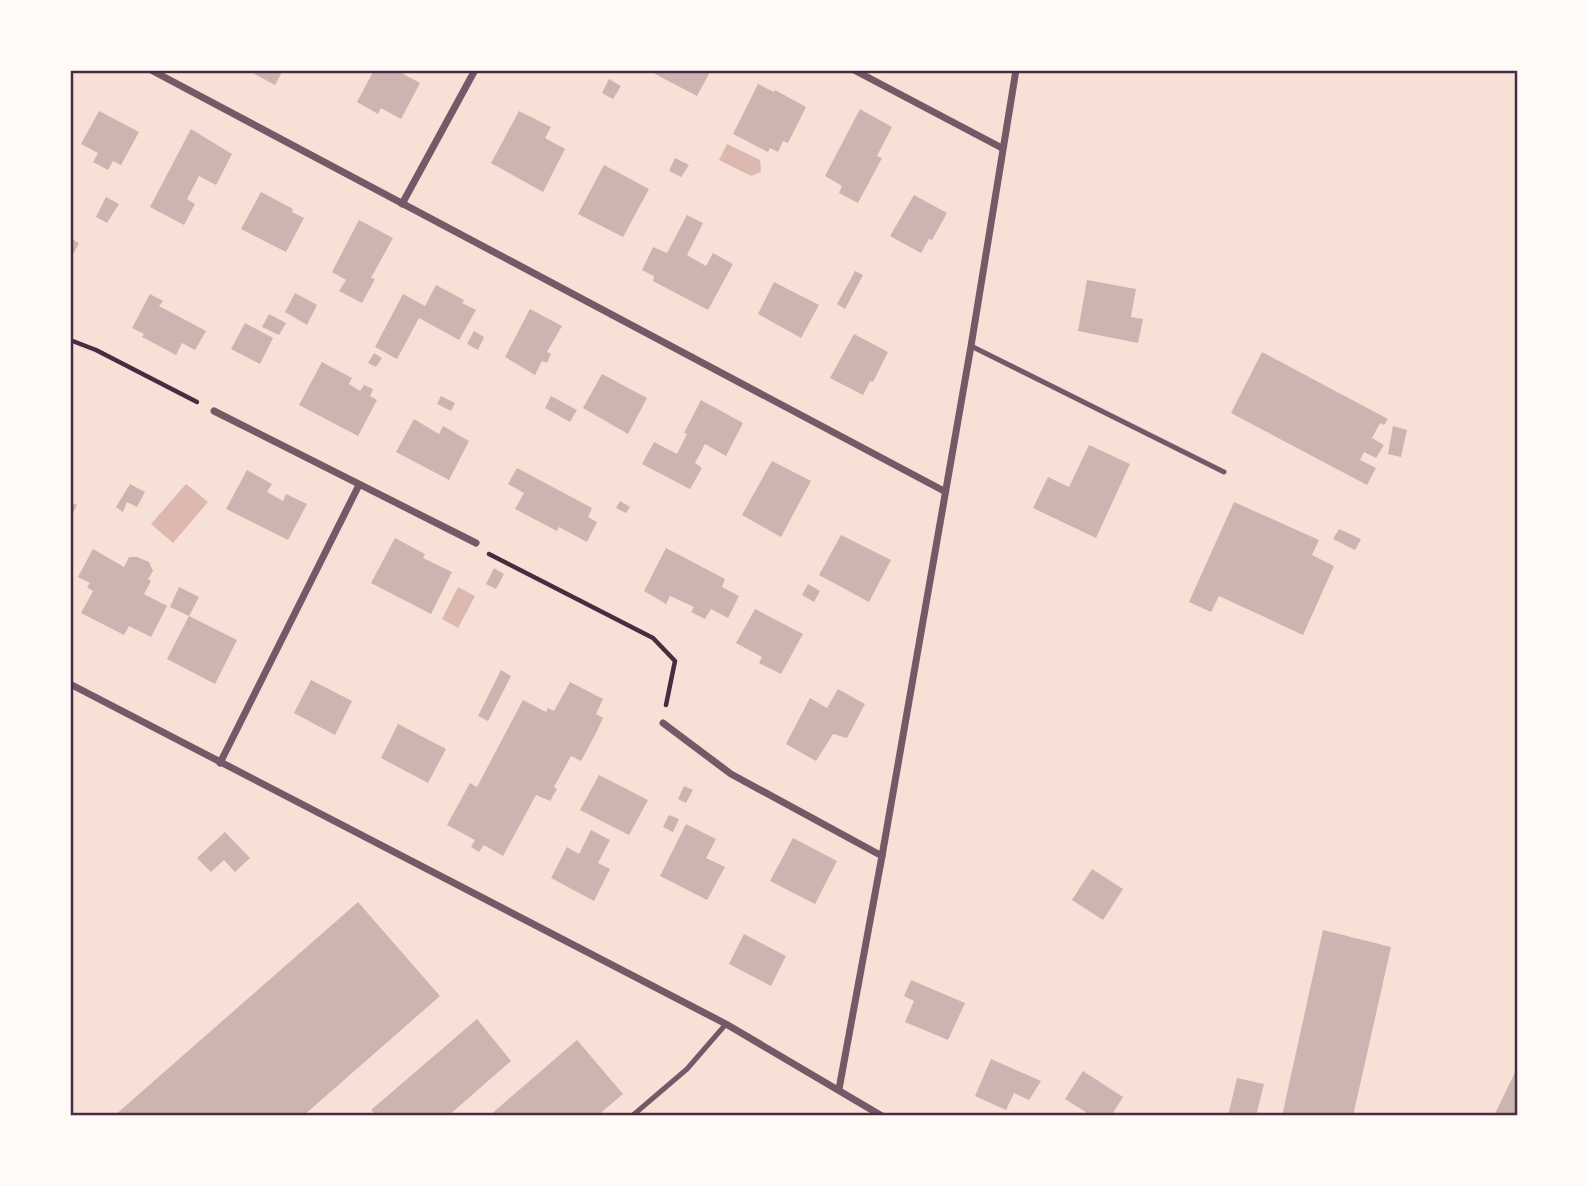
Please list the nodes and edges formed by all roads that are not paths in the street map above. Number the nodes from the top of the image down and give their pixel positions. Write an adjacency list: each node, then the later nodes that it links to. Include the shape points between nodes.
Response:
1 (151, 70): 6 (street)
2 (475, 70): 6 (street)
3 (854, 70): 5 (street)
4 (1016, 70): 5 (street)
5 (1002, 148): 7 (street)
6 (402, 204): 11 (street)
7 (971, 346): 9 (lane); 11 (street)
8 (214, 411): 10 (street)
9 (1224, 472)
10 (359, 485): 12 (street); 15 (street)
11 (944, 491): 16 (street)
12 (477, 543)
13 (70, 684): 15 (street)
14 (663, 723): 16 (street, via 731,774)
15 (220, 763): 17 (street)
16 (882, 856): 18 (street)
17 (726, 1024): 18 (street); 19 (lane, via 687,1069)
18 (839, 1089): 20 (street)
19 (632, 1116)
20 (882, 1116)

